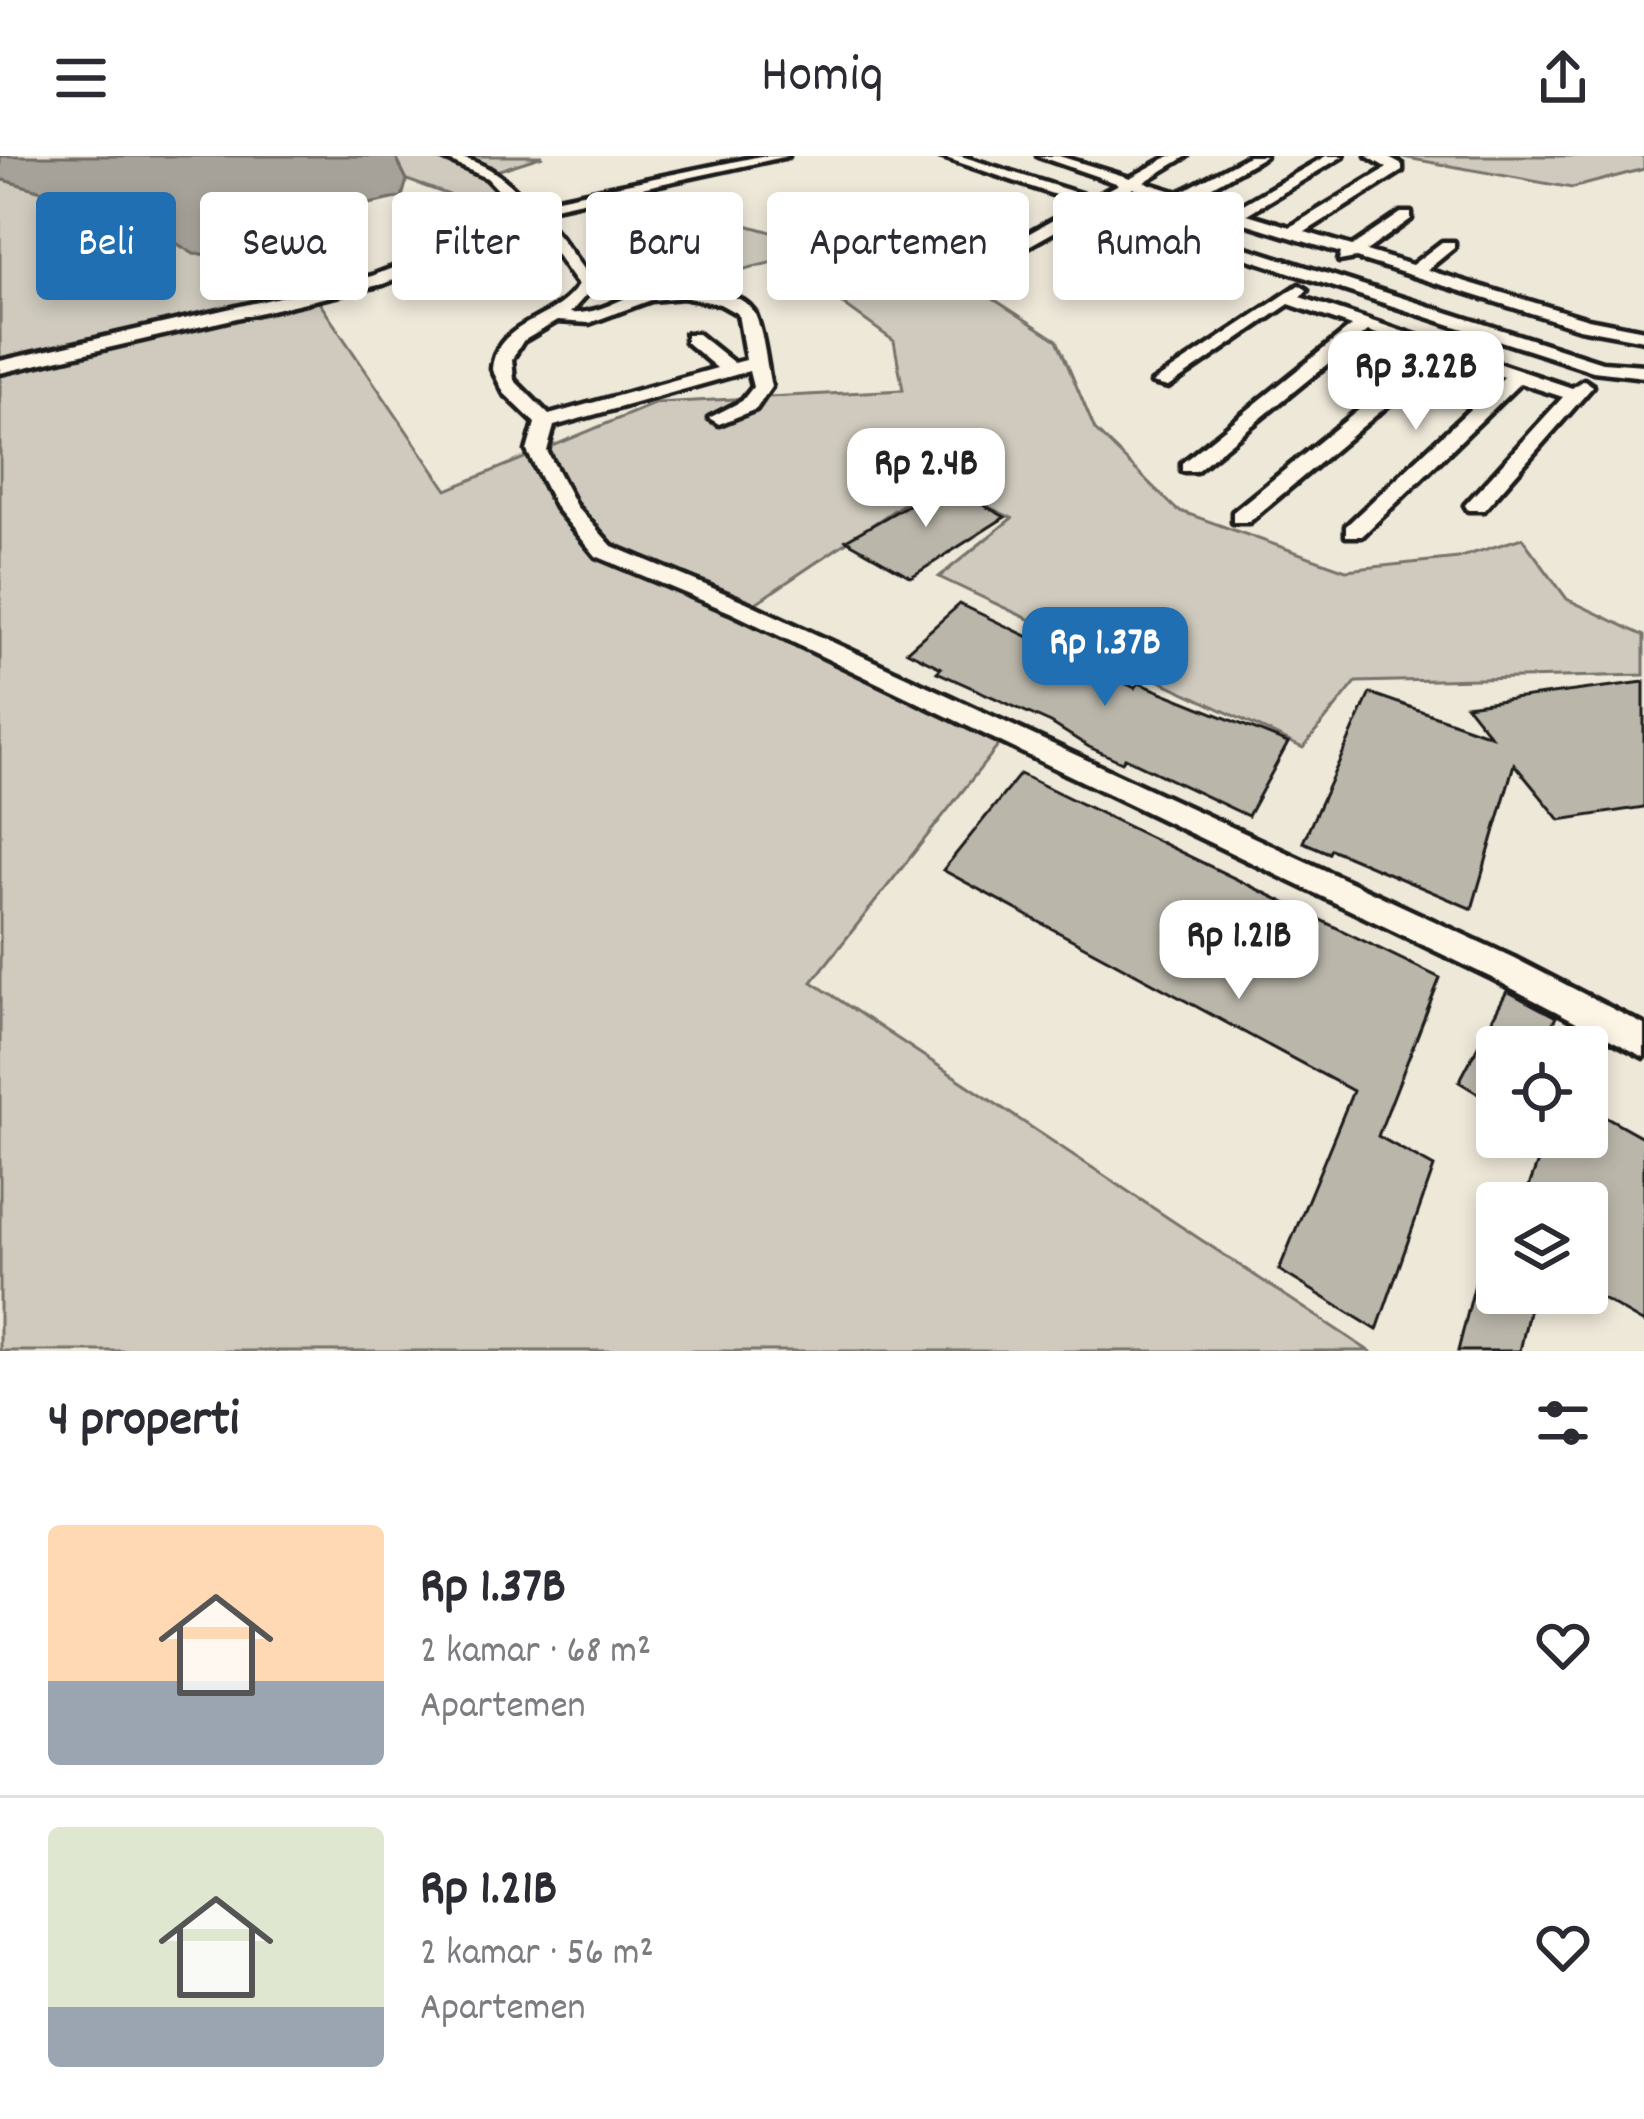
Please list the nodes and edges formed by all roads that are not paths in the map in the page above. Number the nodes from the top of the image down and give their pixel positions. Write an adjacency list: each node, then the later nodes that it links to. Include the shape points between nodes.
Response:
1 (445, 156): 11 (street)
2 (496, 156): 11 (street)
3 (781, 156): 19 (street)
4 (947, 156): 15 (street)
5 (1046, 156): 12 (street)
6 (1105, 156): 12 (street)
7 (1180, 156): 13 (street)
8 (1258, 156): 18 (street)
9 (1336, 156): 20 (street)
10 (1374, 156): 23 (street, via 1397,168)
11 (471, 165): 14 (street)
12 (1082, 167): 13 (street)
13 (1131, 182): 16 (street); 17 (street)
14 (508, 192)
15 (1064, 192)
16 (1111, 192)
17 (1162, 192)
18 (1192, 192)
19 (562, 206)
20 (1244, 210)
21 (1406, 216): 26 (street)
22 (1244, 218): 23 (street)
23 (1292, 233): 26 (street)
24 (1448, 245): 28 (street)
25 (1244, 251): 30 (street)
26 (1354, 252): 28 (street); 30 (street)
27 (562, 255): 32 (street, via 587,285)
28 (1415, 271): 34 (street)
29 (392, 273): 38 (street)
30 (1320, 276): 31 (street); 39 (street)
31 (1288, 298): 33 (street); 43 (street)
32 (556, 314): 37 (street, via 584,320 647,295 718,299 746,313); 46 (street, via 513,340 500,371)
33 (1365, 324): 36 (street); 47 (street)
34 (1637, 334): 39 (street)
35 (692, 338): 40 (street)
36 (1443, 350): 42 (street); 49 (street)
37 (756, 363): 40 (street); 45 (street, via 762,387 754,399)
38 (0, 367)
39 (1600, 367): 41 (street); 44 (street)
40 (728, 368): 46 (street)
41 (1644, 371)
42 (1517, 375): 44 (street); 50 (street)
43 (1161, 383)
44 (1575, 395): 48 (street)
45 (719, 418)
46 (545, 422): 51 (street, via 537,451 567,508 604,551 1502,968)
47 (1189, 467)
48 (1476, 506)
49 (1241, 517)
50 (1354, 532)
51 (1644, 1042)

